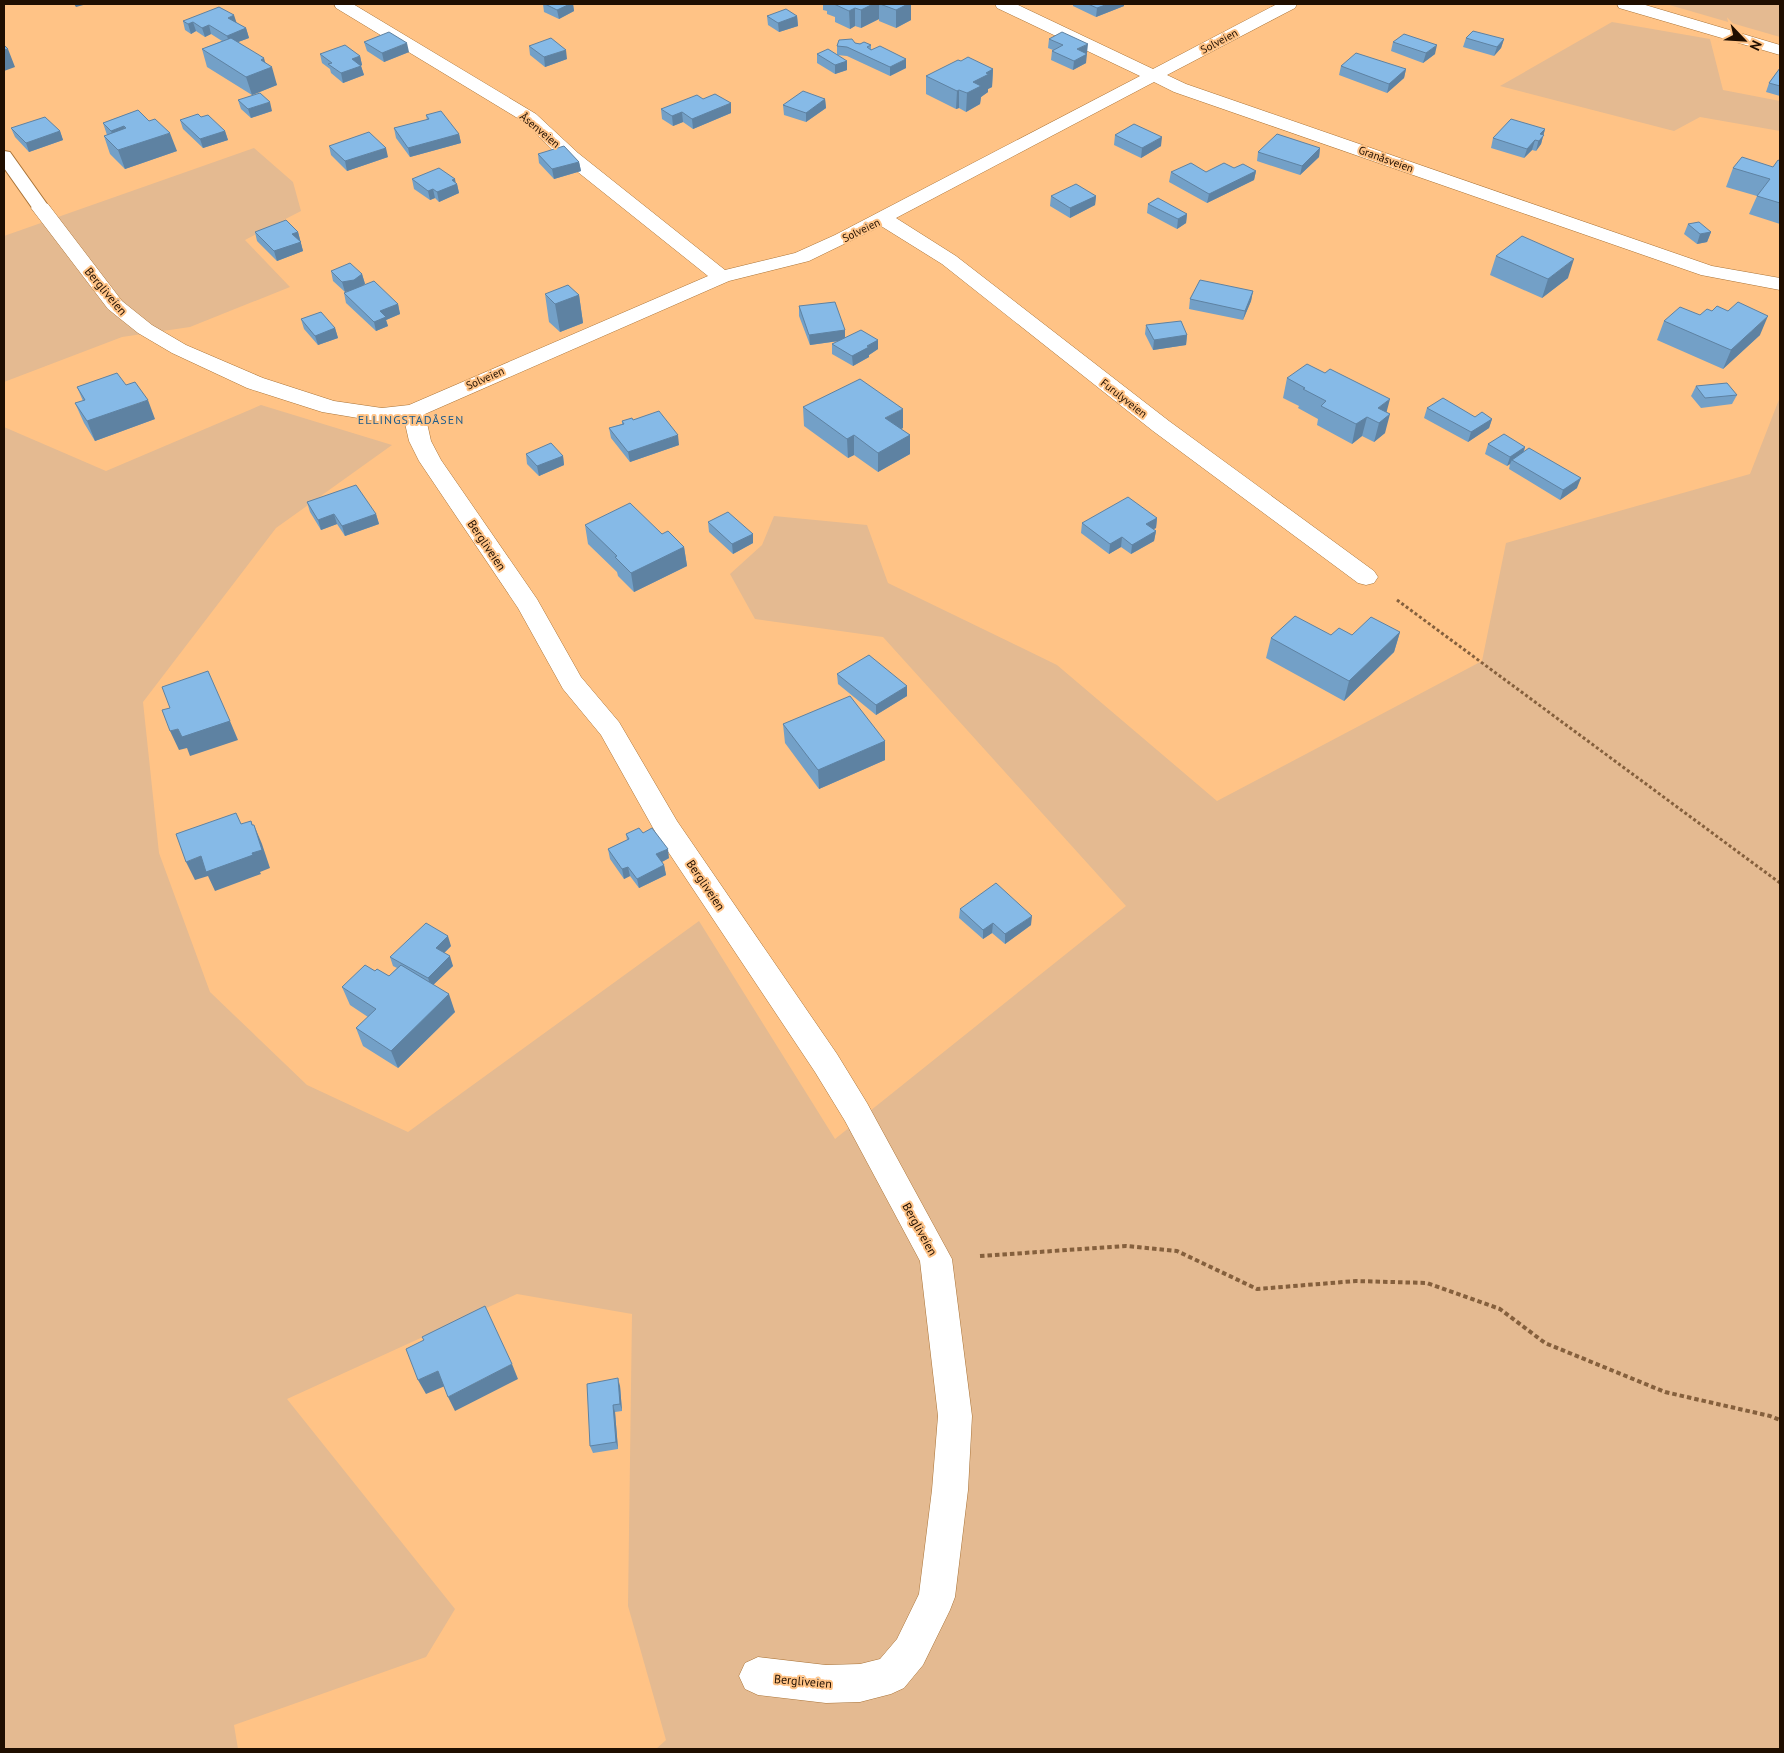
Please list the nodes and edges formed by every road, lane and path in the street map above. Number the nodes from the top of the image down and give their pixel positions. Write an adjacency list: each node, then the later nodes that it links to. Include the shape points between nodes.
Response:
1 (342, 4): 10 (street, Åsenveien, via 530,118 571,157)
2 (1003, 4): 6 (street, Granåsveien)
3 (1289, 4): 6 (street, Solveien)
4 (1625, 4): 5 (street)
5 (1780, 50)
6 (1151, 75): 9 (street, Solveien); 11 (street, Granåsveien, via 1180,88 1708,272)
7 (4, 156): 8 (lane)
8 (41, 208): 12 (street, Bergliveien, via 115,305 179,350 255,383 330,407 382,415)
9 (883, 219): 10 (street, Solveien, via 802,257); 13 (street, Furulyveien, via 949,260 1161,426)
10 (722, 277): 12 (street, Solveien)
11 (1780, 284)
12 (413, 411): 15 (street, Bergliveien, via 420,441 430,461 528,605 572,683 610,729 667,828 826,1063)
13 (1366, 577): 14 (path)
14 (1780, 883)
15 (936, 1259): 16 (path, via 1126,1246 1177,1251 1257,1290 1356,1281 1427,1283 1500,1309 1545,1342 1665,1392); 17 (street, Bergliveien, via 955,1416 937,1597 910,1652 891,1675 860,1683 826,1684)
16 (1780, 1420)
17 (758, 1676)

